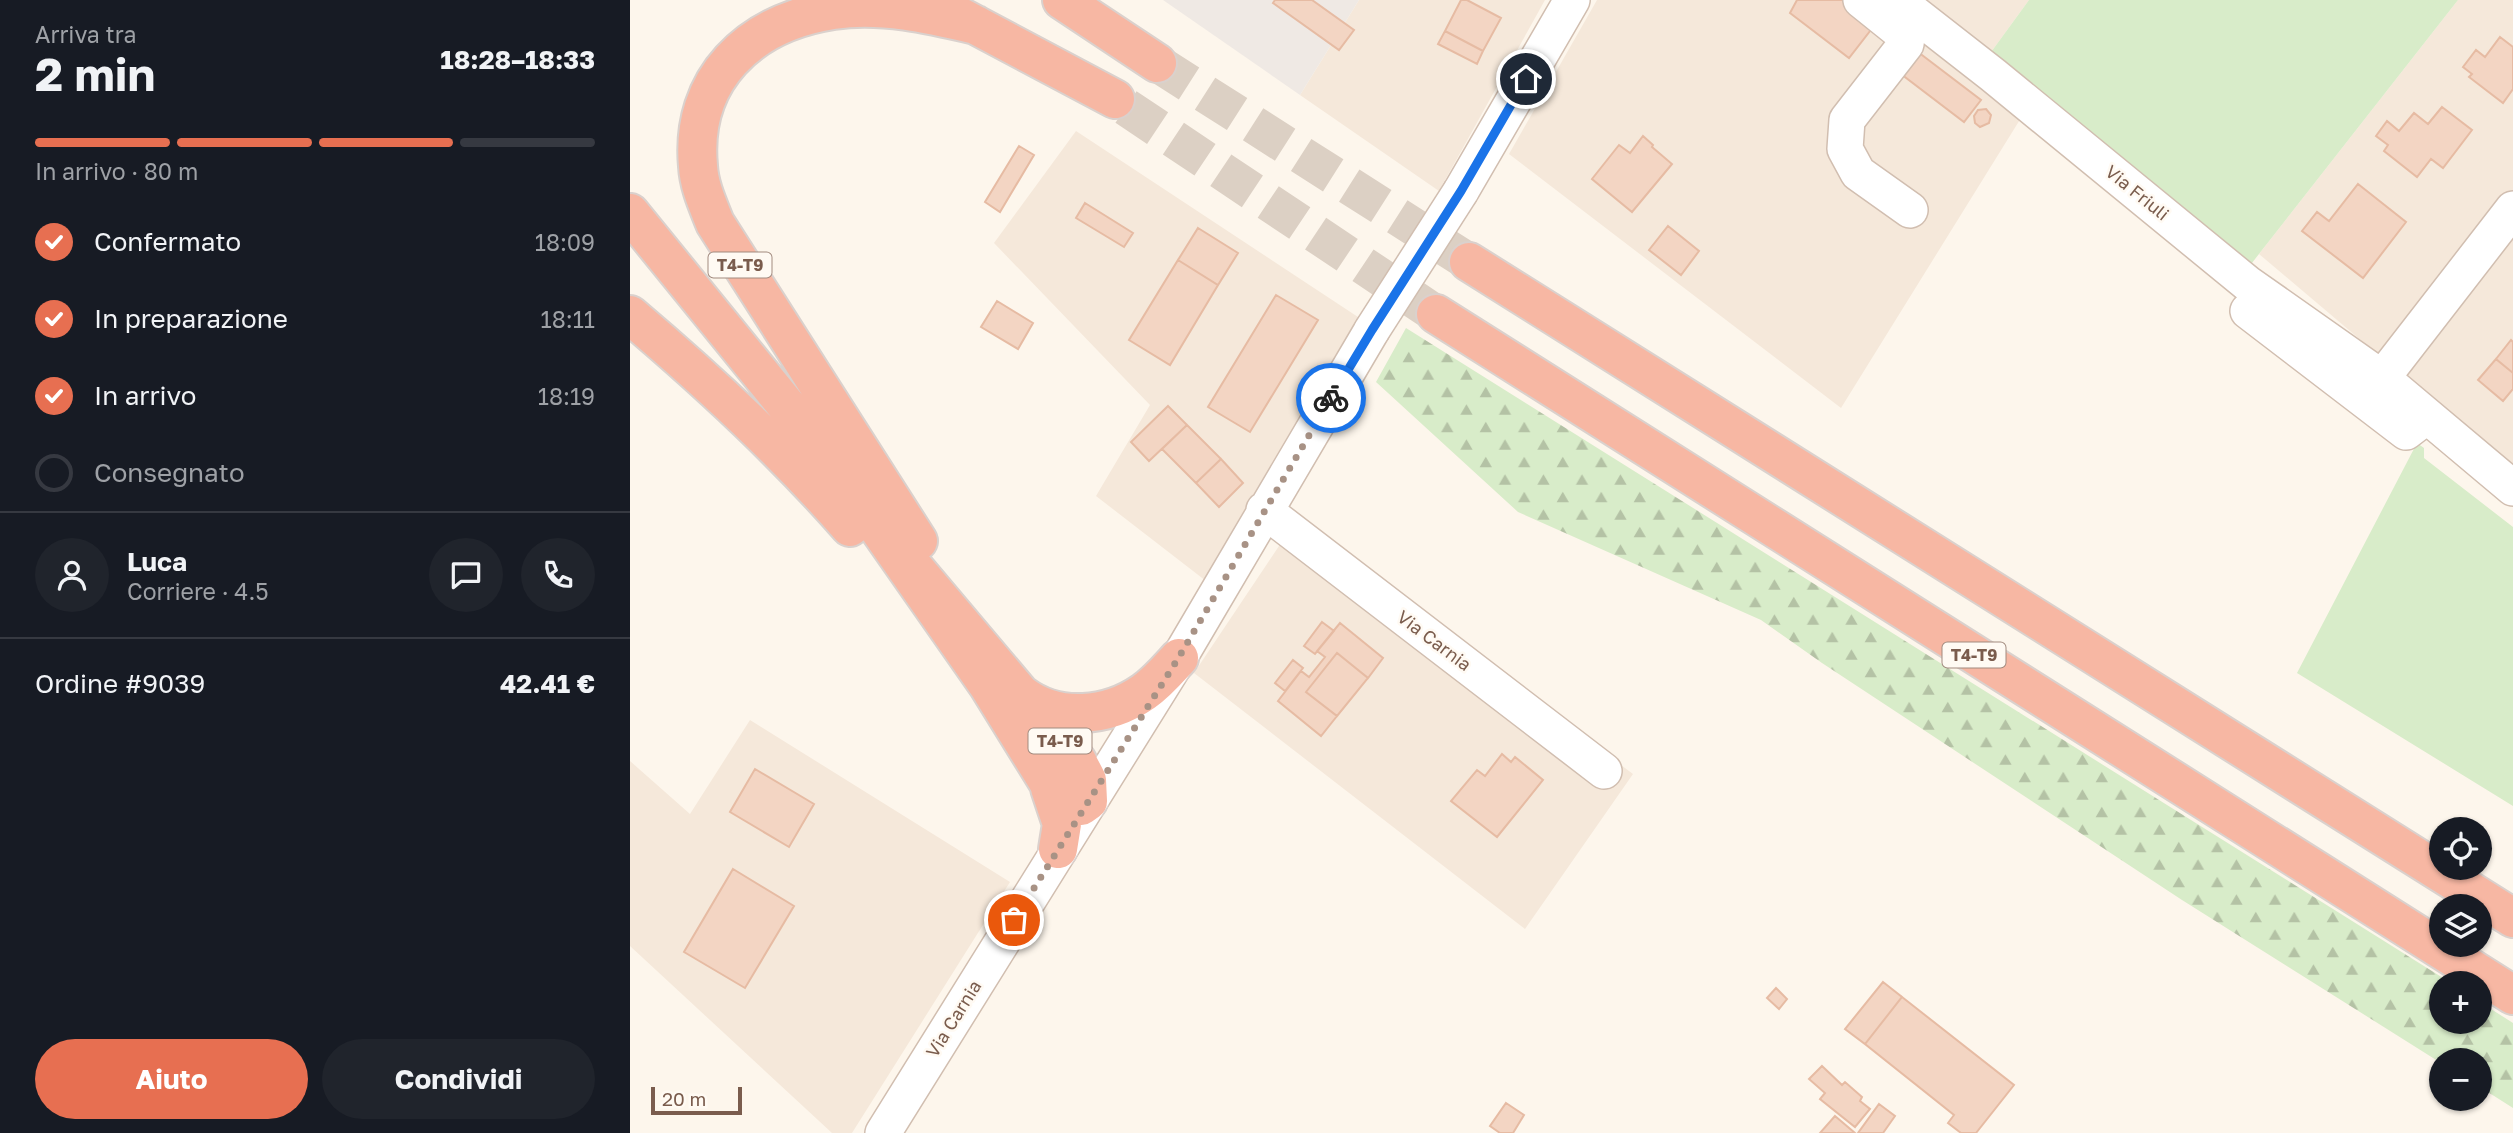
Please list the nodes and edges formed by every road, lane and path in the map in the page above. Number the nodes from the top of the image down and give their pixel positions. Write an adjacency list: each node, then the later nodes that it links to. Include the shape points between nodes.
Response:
1 (926, 0): 6 (highway, T4-T9)
2 (1062, 0): 8 (highway)
3 (1572, 0): 19 (street, Via Carnia, bridge, via 1461,191)
4 (1861, 0): 7 (street)
5 (1897, 0): 16 (street, Via Friuli, via 2246,283)
6 (978, 12): 9 (highway, T4-T9); 21 (highway, T4-T9, via 857,9 813,15 765,34 745,46 713,82 699,121 698,169 715,223)
7 (1907, 37): 11 (street, via 1847,120 1845,149 1858,173); 17 (street, via 2071,164 2232,299 2406,432)
8 (1157, 64)
9 (1121, 103)
10 (2513, 209): 16 (street)
11 (1910, 210)
12 (630, 213): 21 (highway, T4-T9)
13 (1469, 262): 26 (highway)
14 (1436, 314): 27 (highway, T4-T9)
15 (630, 315): 21 (highway, T4-T9, via 785,455)
16 (2382, 379): 17 (street, Via Friuli)
17 (2427, 416): 18 (street, Via Friuli)
18 (2513, 488)
19 (1264, 510): 20 (street, Via Carnia); 22 (street, Via Carnia)
20 (1179, 657): 21 (highway, T4-T9, via 1144,692 1101,711 1042,707); 24 (street, Via Carnia)
21 (1001, 682): 23 (highway, T4-T9, via 1015,725); 24 (highway, T4-T9, via 1077,761 1087,780)
22 (1604, 771)
23 (1050, 788): 24 (highway, T4-T9, via 1073,807); 25 (highway, T4-T9, via 1062,824)
24 (1088, 801): 25 (street, Via Carnia)
25 (1058, 849): 28 (street, Via Carnia)
26 (2513, 918)
27 (2513, 995)
28 (883, 1133)

